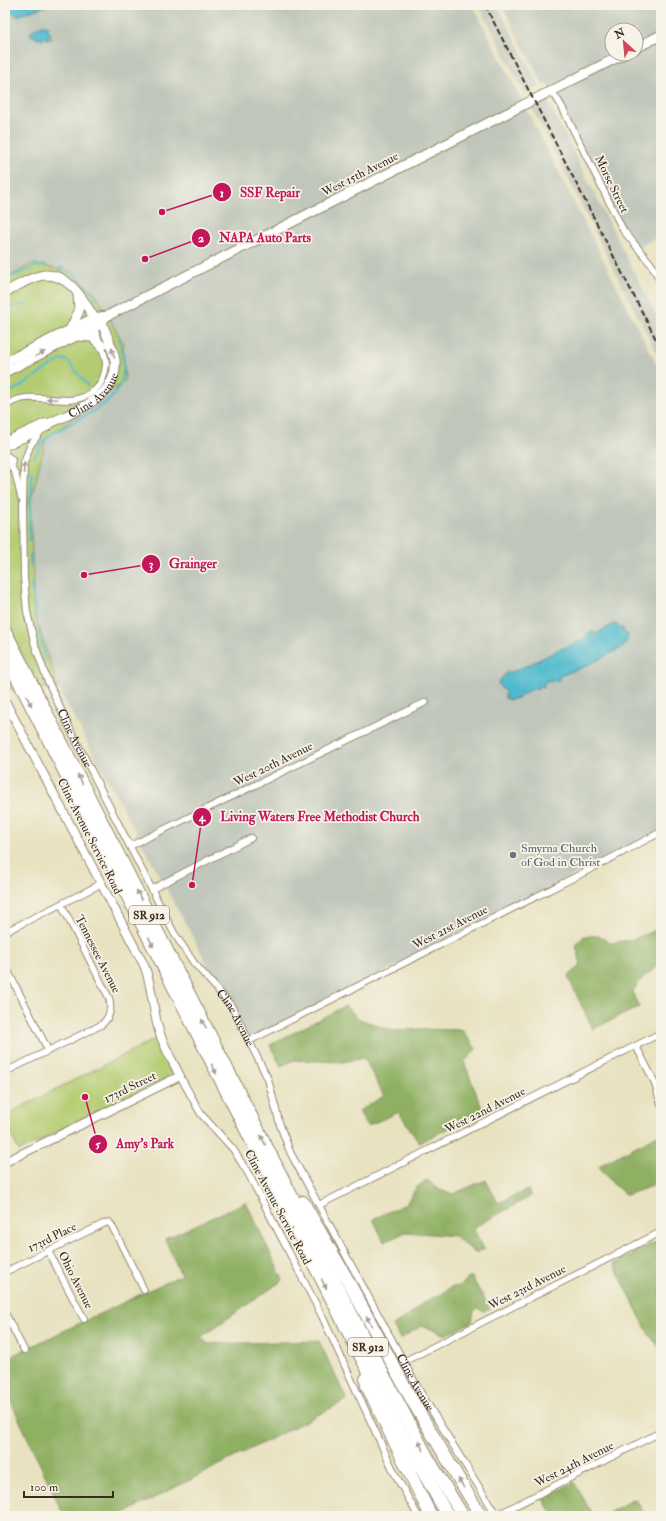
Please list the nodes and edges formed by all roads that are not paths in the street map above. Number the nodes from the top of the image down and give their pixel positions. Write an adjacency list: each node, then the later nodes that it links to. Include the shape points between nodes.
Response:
1 (661, 35): 2 (main road)
2 (644, 44)
3 (608, 62): 4 (main road, West 15th Avenue)
4 (552, 91): 5 (street, Morse Street, via 623,230 651,264); 8 (main road, West 15th Avenue)
5 (661, 282)
6 (5, 292): 7 (main road, via 31,279 46,275 63,280)
7 (78, 292): 8 (main road); 9 (main road, via 79,311)
8 (99, 321): 9 (main road, West 15th Avenue); 10 (street, Cline Avenue); 14 (main road, Cline Avenue, one-way to 8, via 100,398 107,389 115,360)
9 (73, 333): 10 (main road, via 92,337); 11 (main road, West 15th Avenue); 12 (main road, West 15th Avenue, one-way to 9)
10 (102, 346): 13 (street, Cline Avenue, one-way to 13, via 106,364 104,376 98,388 89,395 70,401 20,399)
11 (5, 362)
12 (5, 372)
13 (5, 407)
14 (46, 425): 15 (highway); 17 (street, Cline Avenue, one-way to 14, via 24,463 30,446)
15 (5, 444)
16 (6, 457): 17 (street, Cline Avenue, via 16,476)
17 (23, 507): 28 (street, Cline Avenue, via 24,578 28,612 39,658 68,725)
18 (5, 627): 21 (highway)
19 (5, 631): 21 (highway, Cline Avenue / SR 912)
20 (5, 654): 23 (highway, Cline Avenue / SR 912)
21 (18, 656): 42 (highway, Cline Avenue / SR 912, one-way to 21)
22 (5, 662): 23 (highway)
23 (22, 687): 51 (highway, Cline Avenue / SR 912, one-way to 51)
24 (5, 701): 29 (street, Cline Avenue Service Road)
25 (426, 702): 28 (street, West 20th Avenue)
26 (661, 832): 35 (street, West 21st Avenue)
27 (251, 838): 30 (street)
28 (130, 846): 30 (street, Cline Avenue)
29 (101, 884): 31 (street); 39 (street, Cline Avenue Service Road, via 149,977 159,1031)
30 (152, 889): 35 (street, Cline Avenue, via 187,953 227,1000)
31 (61, 904): 32 (street); 37 (street, Tennessee Avenue, via 110,1003 105,1022)
32 (5, 932)
33 (5, 965): 37 (street)
34 (661, 1033): 36 (street, West 22nd Avenue)
35 (249, 1041): 43 (street, Cline Avenue, via 268,1079 288,1147)
36 (636, 1046): 40 (street, via 654,1081); 43 (street, West 22nd Avenue)
37 (48, 1050): 38 (street)
38 (5, 1072)
39 (180, 1076): 41 (street, 173rd Street); 54 (street, Cline Avenue Service Road, via 201,1114 228,1144 249,1175 322,1316 395,1474)
40 (661, 1104)
41 (5, 1162)
42 (280, 1174): 57 (highway, Cline Avenue / SR 912, one-way to 42, via 429,1460); 58 (highway, one-way to 42, via 413,1402 299,1195)
43 (319, 1205): 52 (street, Cline Avenue)
44 (661, 1232): 52 (street, West 23rd Avenue)
45 (48, 1251): 46 (street, 173rd Place); 47 (street, 173rd Place, via 108,1222); 49 (street, Ohio Avenue)
46 (5, 1272)
47 (144, 1290)
48 (5, 1313): 50 (street)
49 (84, 1319)
50 (24, 1350)
51 (362, 1359): 55 (highway, via 368,1386); 56 (highway, Cline Avenue / SR 912)
52 (403, 1362): 59 (street, Cline Avenue)
53 (661, 1432): 59 (street, West 24th Avenue)
54 (418, 1516)
55 (431, 1516)
56 (448, 1516)
57 (463, 1516)
58 (482, 1516)
59 (497, 1516)

